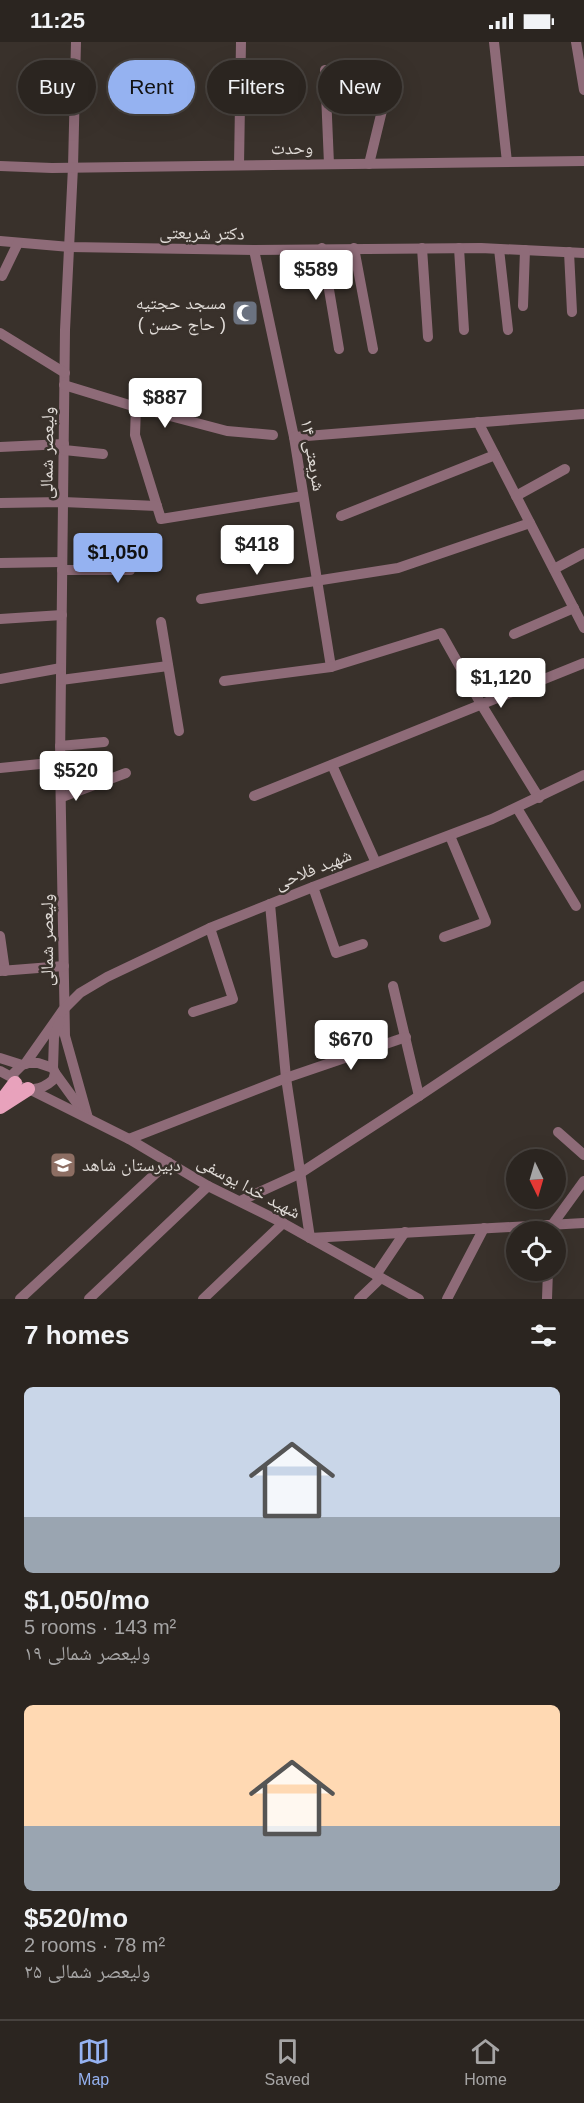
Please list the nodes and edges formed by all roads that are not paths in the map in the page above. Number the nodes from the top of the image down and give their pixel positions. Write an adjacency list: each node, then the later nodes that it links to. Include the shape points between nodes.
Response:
1 (76, 42): 14 (street, ولیعصر شمالی)
2 (241, 42): 12 (street)
3 (494, 42): 9 (street)
4 (576, 42): 5 (street)
5 (584, 90)
6 (327, 114): 10 (street)
7 (381, 114): 11 (street)
8 (584, 161): 9 (street, وحدت)
9 (507, 162): 11 (street, وحدت)
10 (329, 164): 11 (street, وحدت); 12 (street, وحدت)
11 (369, 164)
12 (239, 165): 14 (street, وحدت)
13 (0, 166): 14 (street, وحدت)
14 (73, 167): 17 (street, ولیعصر شمالی)
15 (0, 241): 16 (street, دکتر شریعتی)
16 (18, 243): 17 (street, دکتر شریعتی); 27 (street)
17 (70, 247): 23 (street, دکتر شریعتی); 36 (street, ولیعصر شمالی)
18 (354, 248): 19 (street, دکتر شریعتی); 21 (street, دکتر شریعتی); 34 (street)
19 (423, 248): 20 (street, دکتر شریعتی); 33 (street)
20 (459, 248): 22 (street, دکتر شریعتی); 30 (street)
21 (322, 249): 23 (street, دکتر شریعتی); 35 (street)
22 (499, 249): 24 (street, دکتر شریعتی); 31 (street)
23 (254, 250): 42 (street, شریعتی ۱۴)
24 (525, 250): 25 (street, دکتر شریعتی); 28 (street)
25 (569, 252): 26 (street, دکتر شریعتی); 29 (street)
26 (584, 253)
27 (2, 276)
28 (524, 306)
29 (572, 312)
30 (464, 330)
31 (508, 330)
32 (0, 333): 36 (street)
33 (428, 337)
34 (373, 349)
35 (339, 350)
36 (64, 373): 37 (street, ولیعصر شمالی)
37 (64, 385): 38 (street); 44 (street, ولیعصر شمالی)
38 (136, 407): 41 (street, via 227,431); 52 (street, via 135,435)
39 (584, 414): 40 (street)
40 (478, 422): 42 (street); 46 (street)
41 (273, 435)
42 (294, 437): 48 (street, شریعتی ۱۴)
43 (0, 447): 44 (street)
44 (64, 447): 45 (street); 50 (street, ولیعصر شمالی)
45 (103, 453)
46 (495, 455): 49 (street); 53 (street)
47 (565, 469): 49 (street)
48 (303, 496): 52 (street, via 161,519); 60 (street, شریعتی ۱۴)
49 (516, 496): 54 (street)
50 (63, 502): 51 (street); 52 (street); 58 (street, ولیعصر شمالی)
51 (0, 503)
52 (157, 506)
53 (341, 516)
54 (530, 523): 59 (street); 60 (street, via 398,568)
55 (132, 548): 58 (street, via 130,570)
56 (584, 553): 59 (street)
57 (0, 563): 58 (street)
58 (62, 566): 63 (street, ولیعصر شمالی)
59 (554, 569): 62 (street)
60 (317, 582): 61 (street); 70 (street, شریعتی ۱۴)
61 (201, 599)
62 (574, 608): 66 (street); 67 (street)
63 (62, 615): 64 (street); 71 (street, ولیعصر شمالی)
64 (0, 619)
65 (161, 622): 69 (street)
66 (584, 628)
67 (514, 634)
68 (584, 663): 74 (street)
69 (168, 666): 71 (street); 75 (street)
70 (331, 667): 73 (street); 74 (street, via 441,633)
71 (61, 674): 72 (street); 77 (street, ولیعصر شمالی)
72 (0, 679)
73 (224, 681)
74 (481, 704): 79 (street); 85 (street)
75 (179, 731)
76 (104, 742): 77 (street)
77 (60, 746): 78 (street, ولیعصر شمالی)
78 (60, 762): 80 (street); 83 (street, ولیعصر شمالی)
79 (332, 765): 84 (street); 88 (street)
80 (0, 768)
81 (126, 773): 83 (street)
82 (584, 775): 85 (street, شهید فلاحی)
83 (62, 796): 96 (street, ولیعصر شمالی)
84 (254, 796)
85 (539, 798): 86 (street, شهید فلاحی)
86 (517, 808): 87 (street, شهید فلاحی); 91 (street)
87 (450, 836): 88 (street, شهید فلاحی); 94 (street, via 486,922)
88 (376, 862): 89 (street, شهید فلاحی)
89 (313, 887): 90 (street, شهید فلاحی); 95 (street, via 336,953)
90 (270, 904): 92 (street, شهید فلاحی); 107 (street)
91 (576, 906)
92 (210, 928): 100 (street, شهید فلاحی, via 107,977 80,993); 101 (street, via 233,999)
93 (0, 936): 97 (street)
94 (444, 937)
95 (363, 944)
96 (64, 966): 97 (street); 100 (street, ولیعصر شمالی)
97 (3, 971)
98 (393, 986): 102 (street)
99 (584, 986): 110 (street)
100 (63, 1010): 104 (street, شهید فلاحی); 105 (street, via 54,1037); 112 (street, via 65,1036)
101 (193, 1012)
102 (406, 1037): 107 (street); 110 (street)
103 (0, 1058): 104 (street)
104 (23, 1065): 105 (street, via 38,1063); 108 (street, via 13,1074)
105 (53, 1070): 109 (street, via 50,1083); 112 (street)
106 (0, 1071): 108 (street)
107 (286, 1078): 114 (street); 117 (street)
108 (14, 1081): 109 (street, via 19,1087); 111 (main road)
109 (30, 1089): 111 (main road); 112 (street, شهید خدا یوسفی)
110 (419, 1096): 117 (street)
111 (0, 1105)
112 (88, 1118): 114 (street, شهید خدا یوسفی)
113 (558, 1132): 115 (street)
114 (129, 1139): 116 (street, شهید خدا یوسفی)
115 (584, 1155)
116 (168, 1162): 119 (street, شهید خدا یوسفی); 131 (street)
117 (299, 1174): 120 (street); 128 (street)
118 (584, 1181): 121 (street)
119 (208, 1186): 120 (street, شهید خدا یوسفی); 132 (street)
120 (240, 1201): 122 (street, شهید خدا یوسفی)
121 (556, 1221)
122 (283, 1223): 128 (street, شهید خدا یوسفی); 133 (street)
123 (584, 1223): 124 (street)
124 (566, 1226)
125 (484, 1228): 126 (street); 127 (street); 136 (street)
126 (506, 1228)
127 (405, 1233): 128 (street); 129 (street)
128 (310, 1238): 129 (street, شهید خدا یوسفی)
129 (379, 1276): 134 (street); 135 (street, شهید خدا یوسفی)
130 (548, 1281): 137 (street)
131 (21, 1299)
132 (89, 1299)
133 (203, 1299)
134 (359, 1299)
135 (419, 1299)
136 (447, 1299)
137 (547, 1299)

